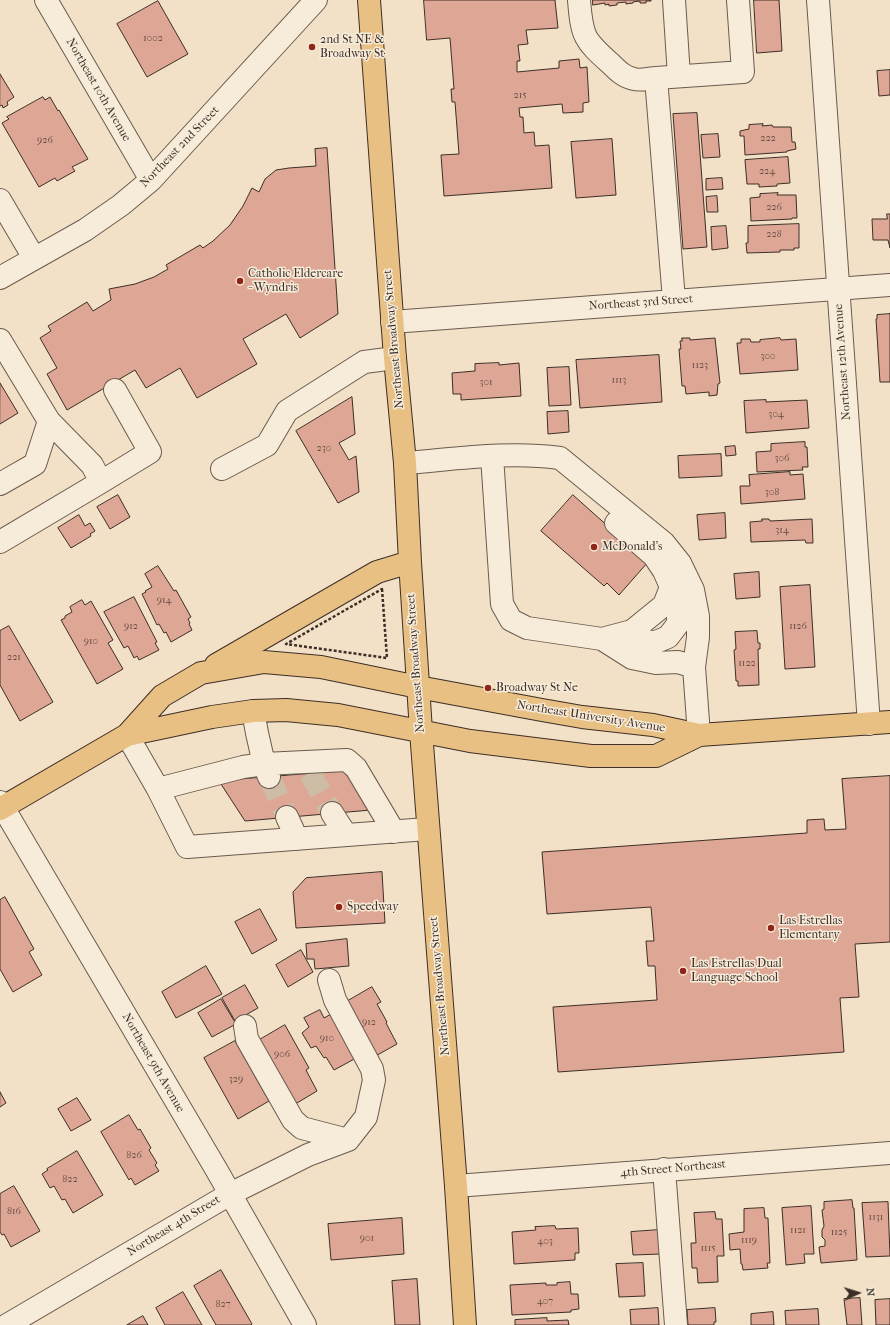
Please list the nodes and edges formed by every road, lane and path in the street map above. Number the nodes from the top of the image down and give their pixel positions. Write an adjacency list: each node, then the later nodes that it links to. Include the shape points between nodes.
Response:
1 (46, 0): 10 (street, Northeast 10th Avenue)
2 (316, 0): 10 (street, Northeast 2nd Street)
3 (370, 0): 17 (main road, Northeast Broadway Street)
4 (579, 0): 9 (street, via 581,24 591,46 623,75 635,80)
5 (674, 0): 8 (street)
6 (738, 0): 8 (street, via 743,72)
7 (818, 0): 15 (street, Northeast 12th Avenue)
8 (679, 76): 9 (street)
9 (656, 78): 16 (street)
10 (151, 180): 12 (street, Northeast 2nd Street, via 85,230)
11 (0, 200): 12 (street)
12 (34, 258): 13 (street, Northeast 2nd Street)
13 (0, 278)
14 (890, 284): 15 (street, Northeast 3rd Street)
15 (838, 288): 16 (street, Northeast 3rd Street); 37 (street, Northeast 12th Avenue)
16 (674, 300): 17 (street, Northeast 3rd Street)
17 (392, 322): 19 (main road, Northeast Broadway Street)
18 (0, 340): 21 (street)
19 (395, 358): 24 (main road, Northeast Broadway Street); 25 (street, via 364,362 300,402 287,411 267,445)
20 (115, 390): 26 (street, via 150,452)
21 (49, 421): 26 (street, via 92,465); 27 (street, via 36,464)
22 (538, 455): 23 (street); 31 (street, via 654,556 671,587 678,610 678,624 668,637 656,642); 32 (street, via 560,458 664,544 680,563 693,590 698,616)
23 (492, 456): 24 (street); 31 (street, via 502,604 510,620 527,628)
24 (405, 463): 29 (main road, Northeast Broadway Street)
25 (222, 469)
26 (101, 482): 28 (street)
27 (0, 484)
28 (0, 542)
29 (410, 562): 33 (main road, via 377,572); 34 (main road, Northeast Broadway Street)
30 (382, 589): 30 (path, via 368,597 286,644 386,658)
31 (602, 639): 32 (street, via 632,658 656,663 678,662)
32 (694, 668): 39 (street)
33 (201, 673): 34 (main road, Northeast University Avenue, via 264,662 321,667); 40 (main road, Northeast University Avenue, via 162,696)
34 (418, 687): 38 (main road, Northeast Broadway Street); 39 (main road, Northeast University Avenue, via 576,716 653,725)
35 (254, 711): 38 (main road, Northeast University Avenue, via 286,710 338,715); 40 (main road, Northeast University Avenue); 41 (street)
36 (890, 722): 37 (main road, Northeast University Avenue)
37 (868, 724): 39 (main road, Northeast University Avenue)
38 (421, 731): 39 (main road, Northeast University Avenue, via 591,756 656,756); 46 (main road, Northeast Broadway Street)
39 (699, 734)
40 (127, 735): 42 (street); 43 (main road, Northeast University Avenue)
41 (266, 770): 42 (street, via 243,768); 47 (street, via 306,768 347,760 356,768)
42 (158, 789): 49 (street, via 187,847)
43 (1, 806): 56 (street, Northeast 9th Avenue)
44 (332, 813): 48 (street)
45 (287, 817): 49 (street)
46 (427, 829): 47 (street); 55 (main road, Northeast Broadway Street)
47 (394, 832): 48 (street)
48 (346, 835): 49 (street)
49 (297, 839)
50 (329, 980): 52 (street, via 335,1000 372,1069 374,1080 366,1117)
51 (245, 1026): 52 (street, via 248,1039 292,1120 302,1128)
52 (348, 1140): 56 (street, Northeast 4th Street, via 308,1154)
53 (890, 1153): 54 (street, 4th Street Northeast)
54 (664, 1169): 55 (street, 4th Street Northeast); 60 (street)
55 (456, 1186): 59 (main road, Northeast Broadway Street)
56 (230, 1194): 57 (street, Northeast 4th Street); 58 (street, Northeast 9th Avenue)
57 (6, 1325)
58 (305, 1325)
59 (465, 1325)
60 (676, 1325)

